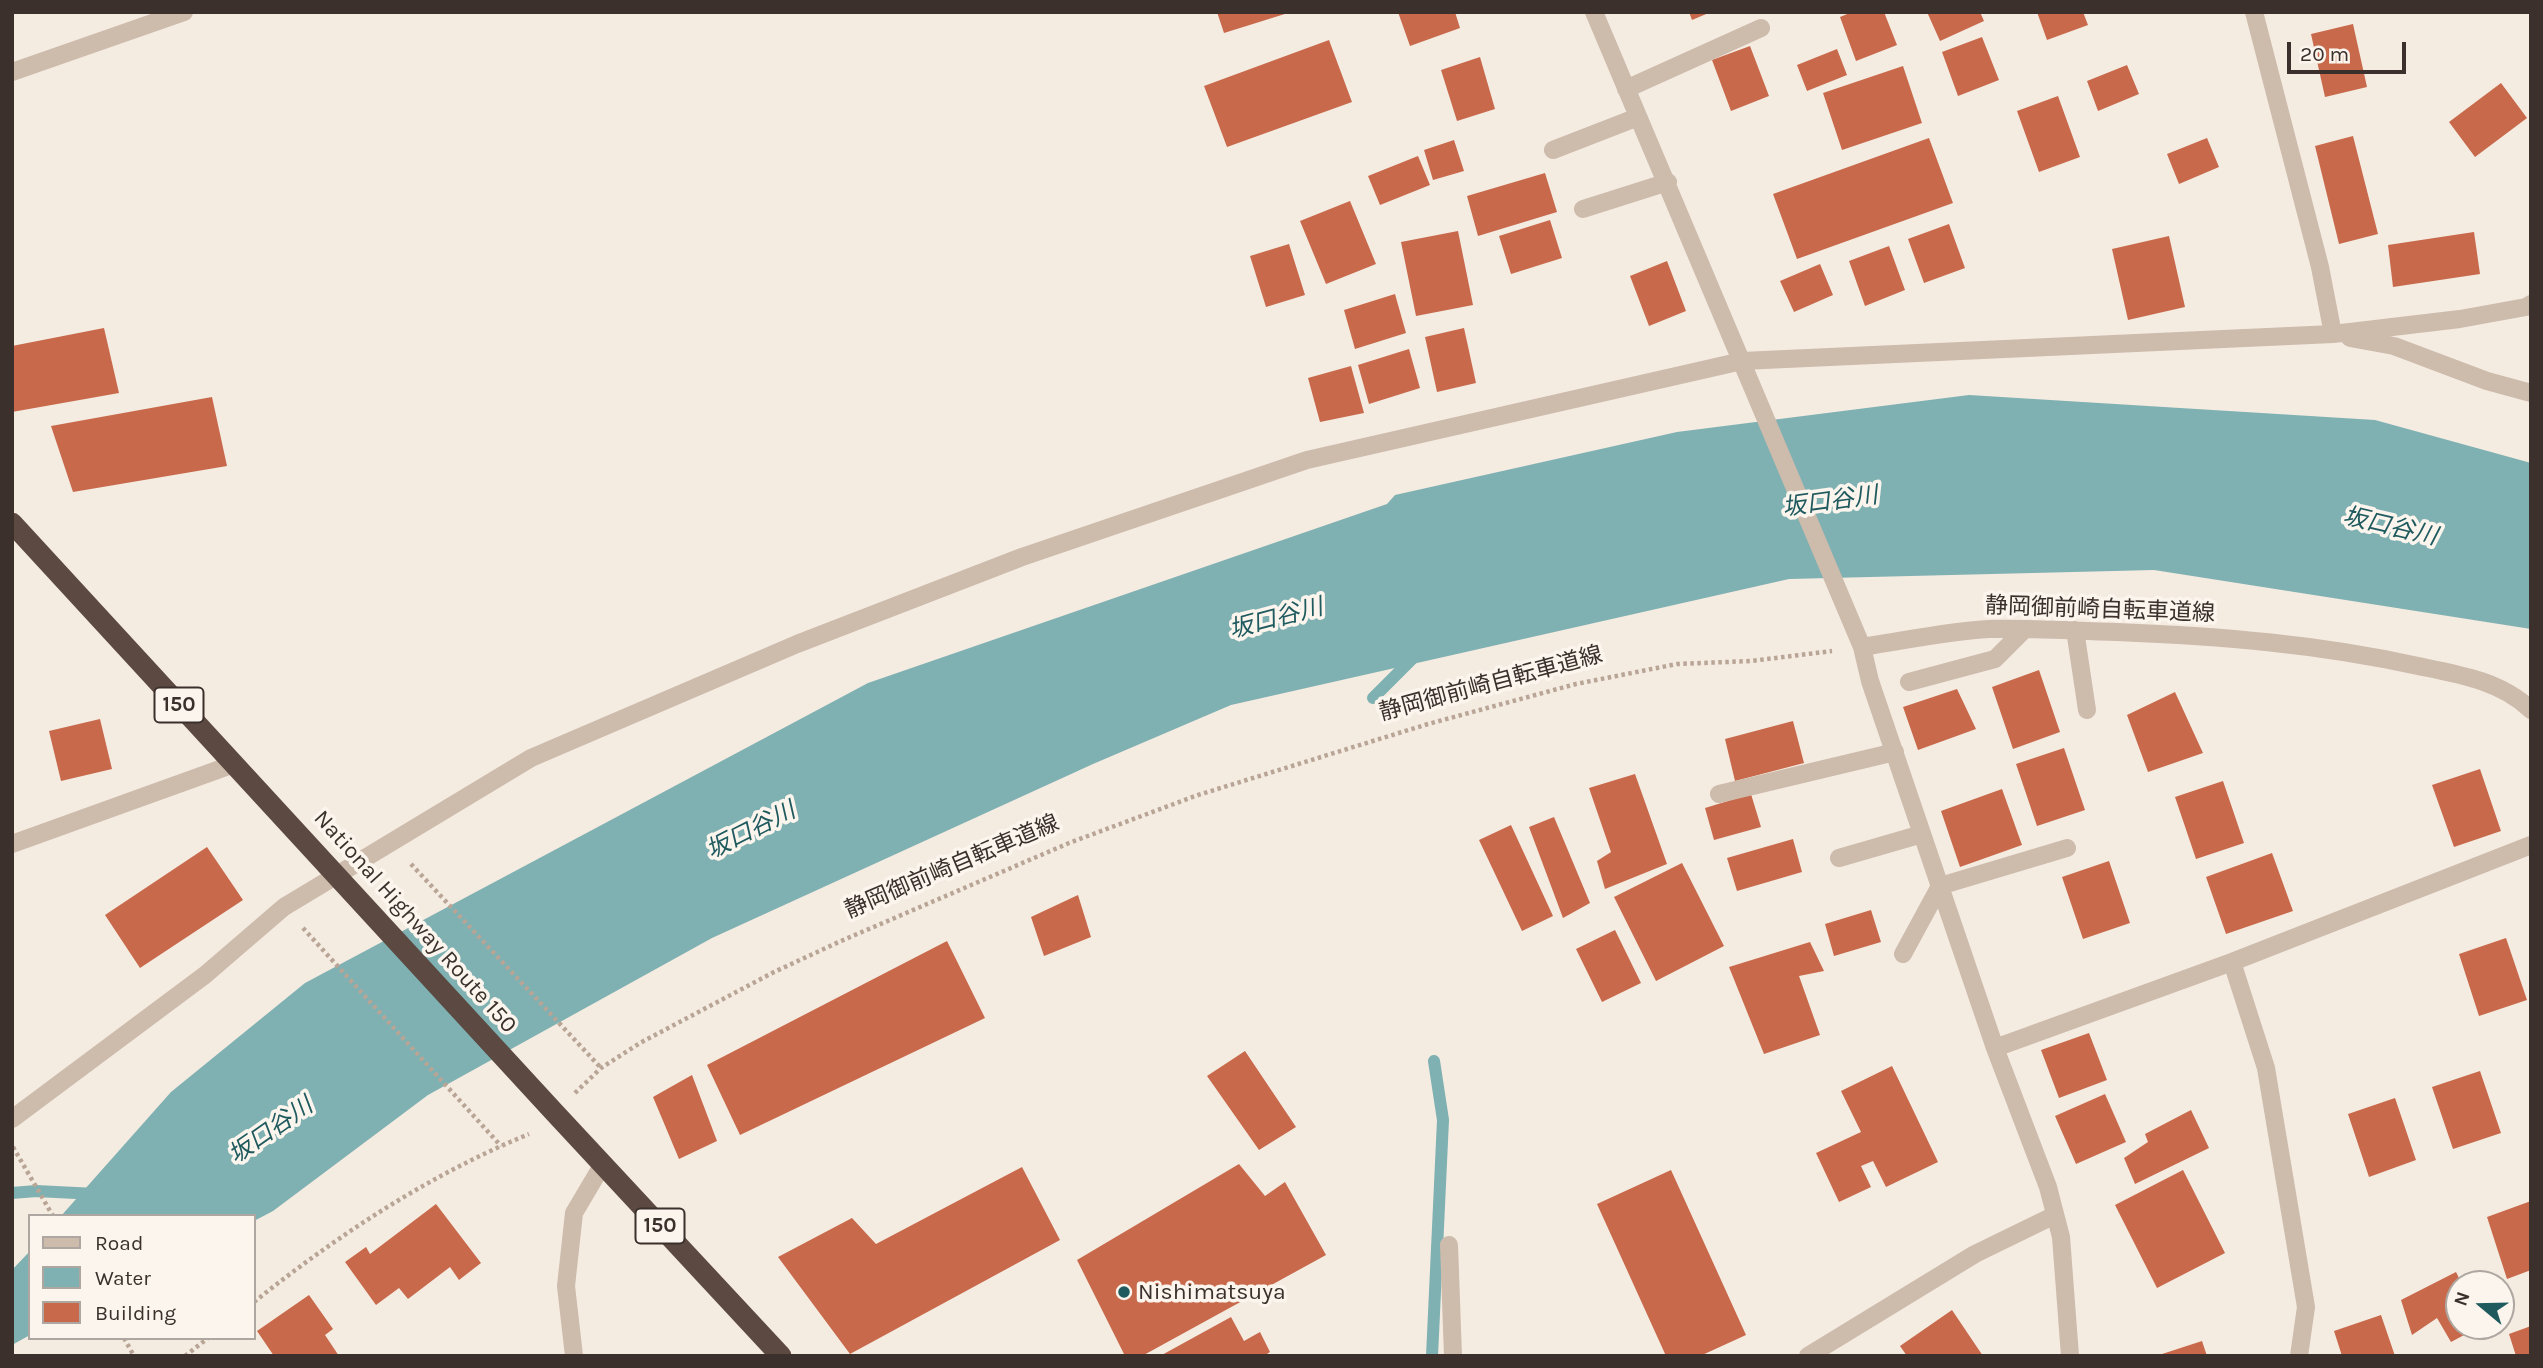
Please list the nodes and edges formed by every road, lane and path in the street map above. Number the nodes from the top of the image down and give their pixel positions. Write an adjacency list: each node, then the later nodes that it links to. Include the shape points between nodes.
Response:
1 (184, 12): 5 (street)
2 (1594, 12): 6 (street)
3 (2254, 12): 12 (street)
4 (1761, 28): 6 (street)
5 (12, 72)
6 (1626, 89): 7 (street)
7 (1638, 117): 8 (street); 9 (street)
8 (1553, 150)
9 (1668, 182): 10 (street); 13 (street)
10 (1583, 209)
11 (2531, 304): 12 (street, via 2460,319)
12 (2333, 334): 13 (street); 14 (street, via 2395,346)
13 (1742, 362): 18 (street); 26 (street, via 1307,460 1022,557 797,644 531,758)
14 (2531, 393)
15 (12, 523): 23 (highway, National Highway Route 150 / 150)
16 (2025, 629): 17 (street, 静岡御前崎自転車道線); 18 (street, 静岡御前崎自転車道線, via 1986,629); 19 (street, via 1995,659)
17 (2075, 630): 20 (street); 21 (street, 静岡御前崎自転車道線, via 2182,634 2388,659 2491,684)
18 (1863, 647): 22 (street); 37 (path, 静岡御前崎自転車道線, via 1751,661 1676,664 1576,684 1198,795 1069,843 841,941 699,1011)
19 (1909, 681)
20 (2087, 710)
21 (2531, 710)
22 (1895, 752): 24 (street); 25 (street)
23 (234, 764): 27 (street); 31 (highway, National Highway Route 150 / 150)
24 (1719, 794)
25 (1923, 834): 30 (street); 32 (street)
26 (391, 842): 31 (street); 37 (path)
27 (12, 844)
28 (2531, 845): 35 (street)
29 (2067, 848): 32 (street)
30 (1839, 858)
31 (342, 880): 33 (street); 43 (highway, National Highway Route 150 / 150)
32 (1940, 886): 34 (street); 36 (street)
33 (284, 907): 39 (street, via 205,975); 42 (path)
34 (1903, 954)
35 (2232, 962): 36 (street); 57 (street, via 2266,1068 2306,1307)
36 (1995, 1048): 45 (street)
37 (601, 1068): 38 (path, 静岡御前崎自転車道線)
38 (575, 1093)
39 (12, 1119)
40 (529, 1134): 42 (path)
41 (12, 1146): 44 (path)
42 (501, 1146): 47 (path, via 350,1230)
43 (603, 1164): 52 (street, via 574,1213 566,1286); 53 (highway, National Highway Route 150 / 150)
44 (51, 1214)
45 (2055, 1215): 55 (street, via 1975,1254); 56 (street, via 2061,1237)
46 (1449, 1245): 54 (street)
47 (256, 1300)
48 (125, 1340): 50 (path)
49 (205, 1340): 51 (path)
50 (134, 1356)
51 (185, 1356)
52 (574, 1356)
53 (781, 1356)
54 (1453, 1356)
55 (1808, 1356)
56 (2070, 1356)
57 (2299, 1356)

